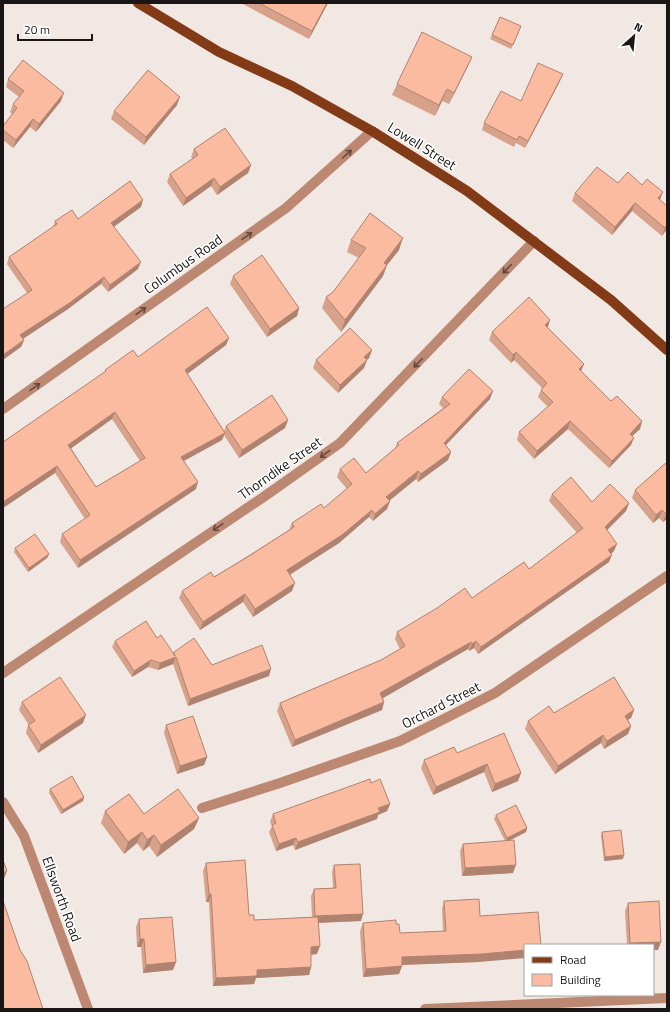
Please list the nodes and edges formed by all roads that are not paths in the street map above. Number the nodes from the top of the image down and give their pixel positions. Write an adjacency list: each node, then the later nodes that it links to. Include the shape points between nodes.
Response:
1 (138, 3): 2 (main road, Lowell Street, via 219,52 292,86)
2 (372, 131): 3 (main road, Lowell Street, via 467,191); 5 (street, Columbus Road, one-way to 2, via 286,208)
3 (534, 241): 4 (main road, Lowell Street, via 611,300); 7 (street, Thorndike Street, one-way to 7, via 340,443)
4 (667, 350)
5 (3, 409)
6 (667, 576): 9 (street, Orchard Street, via 495,693 400,741)
7 (3, 673)
8 (5, 807): 11 (street, Ellsworth Road, via 24,836)
9 (202, 808)
10 (667, 998): 12 (street)
11 (88, 1009)
12 (425, 1009)

